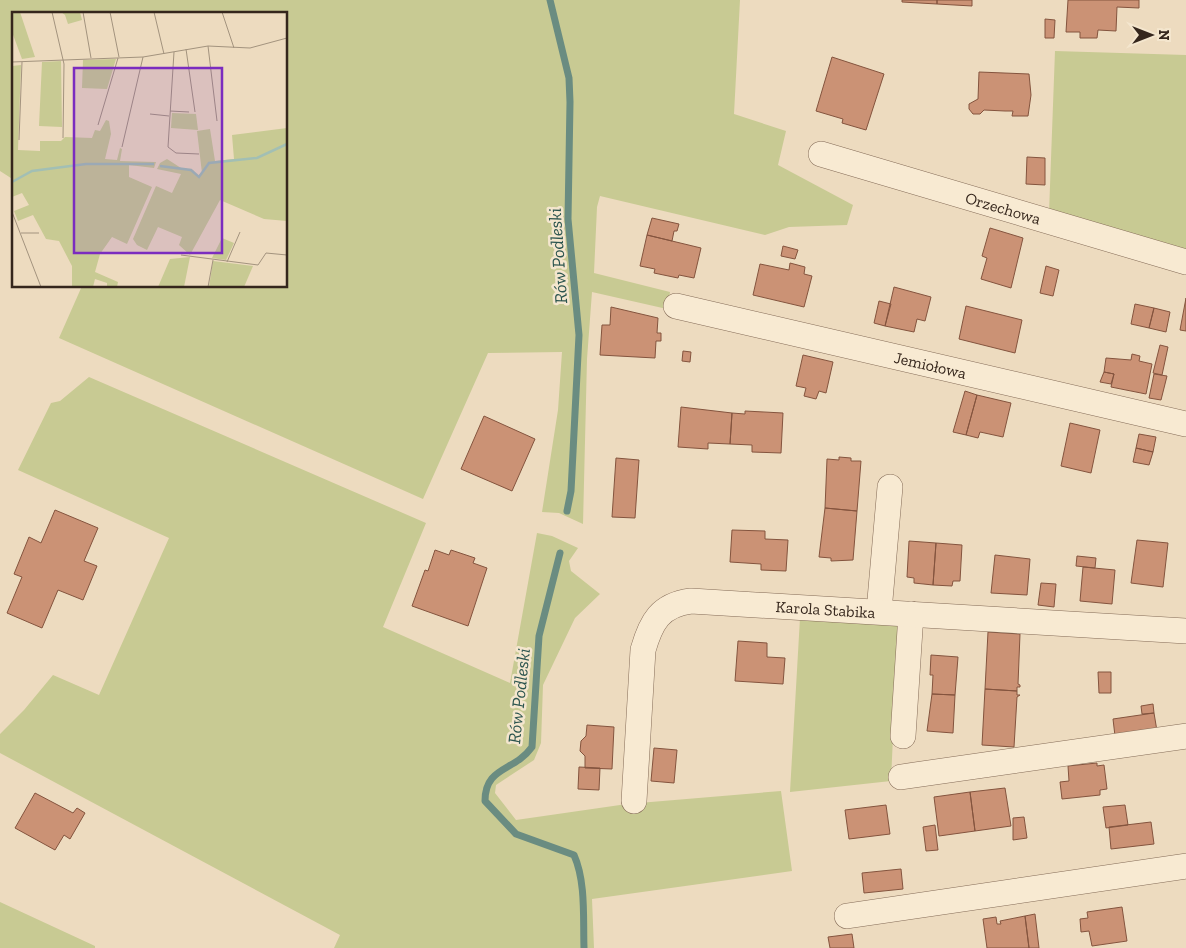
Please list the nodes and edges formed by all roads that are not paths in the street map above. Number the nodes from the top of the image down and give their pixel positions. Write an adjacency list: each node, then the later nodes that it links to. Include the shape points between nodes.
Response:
1 (821, 154): 2 (street, Orzechowa)
2 (1186, 262)
3 (676, 306): 4 (street, Jemiołowa)
4 (1186, 424)
5 (890, 487): 6 (street)
6 (879, 612): 7 (street, Karola Stabika); 12 (street, Karola Stabika, via 691,601 671,606 656,618 648,631 643,650)
7 (910, 614): 8 (street, Karola Stabika); 9 (street)
8 (1186, 631)
9 (903, 736)
10 (1186, 736): 11 (street)
11 (901, 778)
12 (634, 801)
13 (1186, 866): 14 (street)
14 (847, 916)

